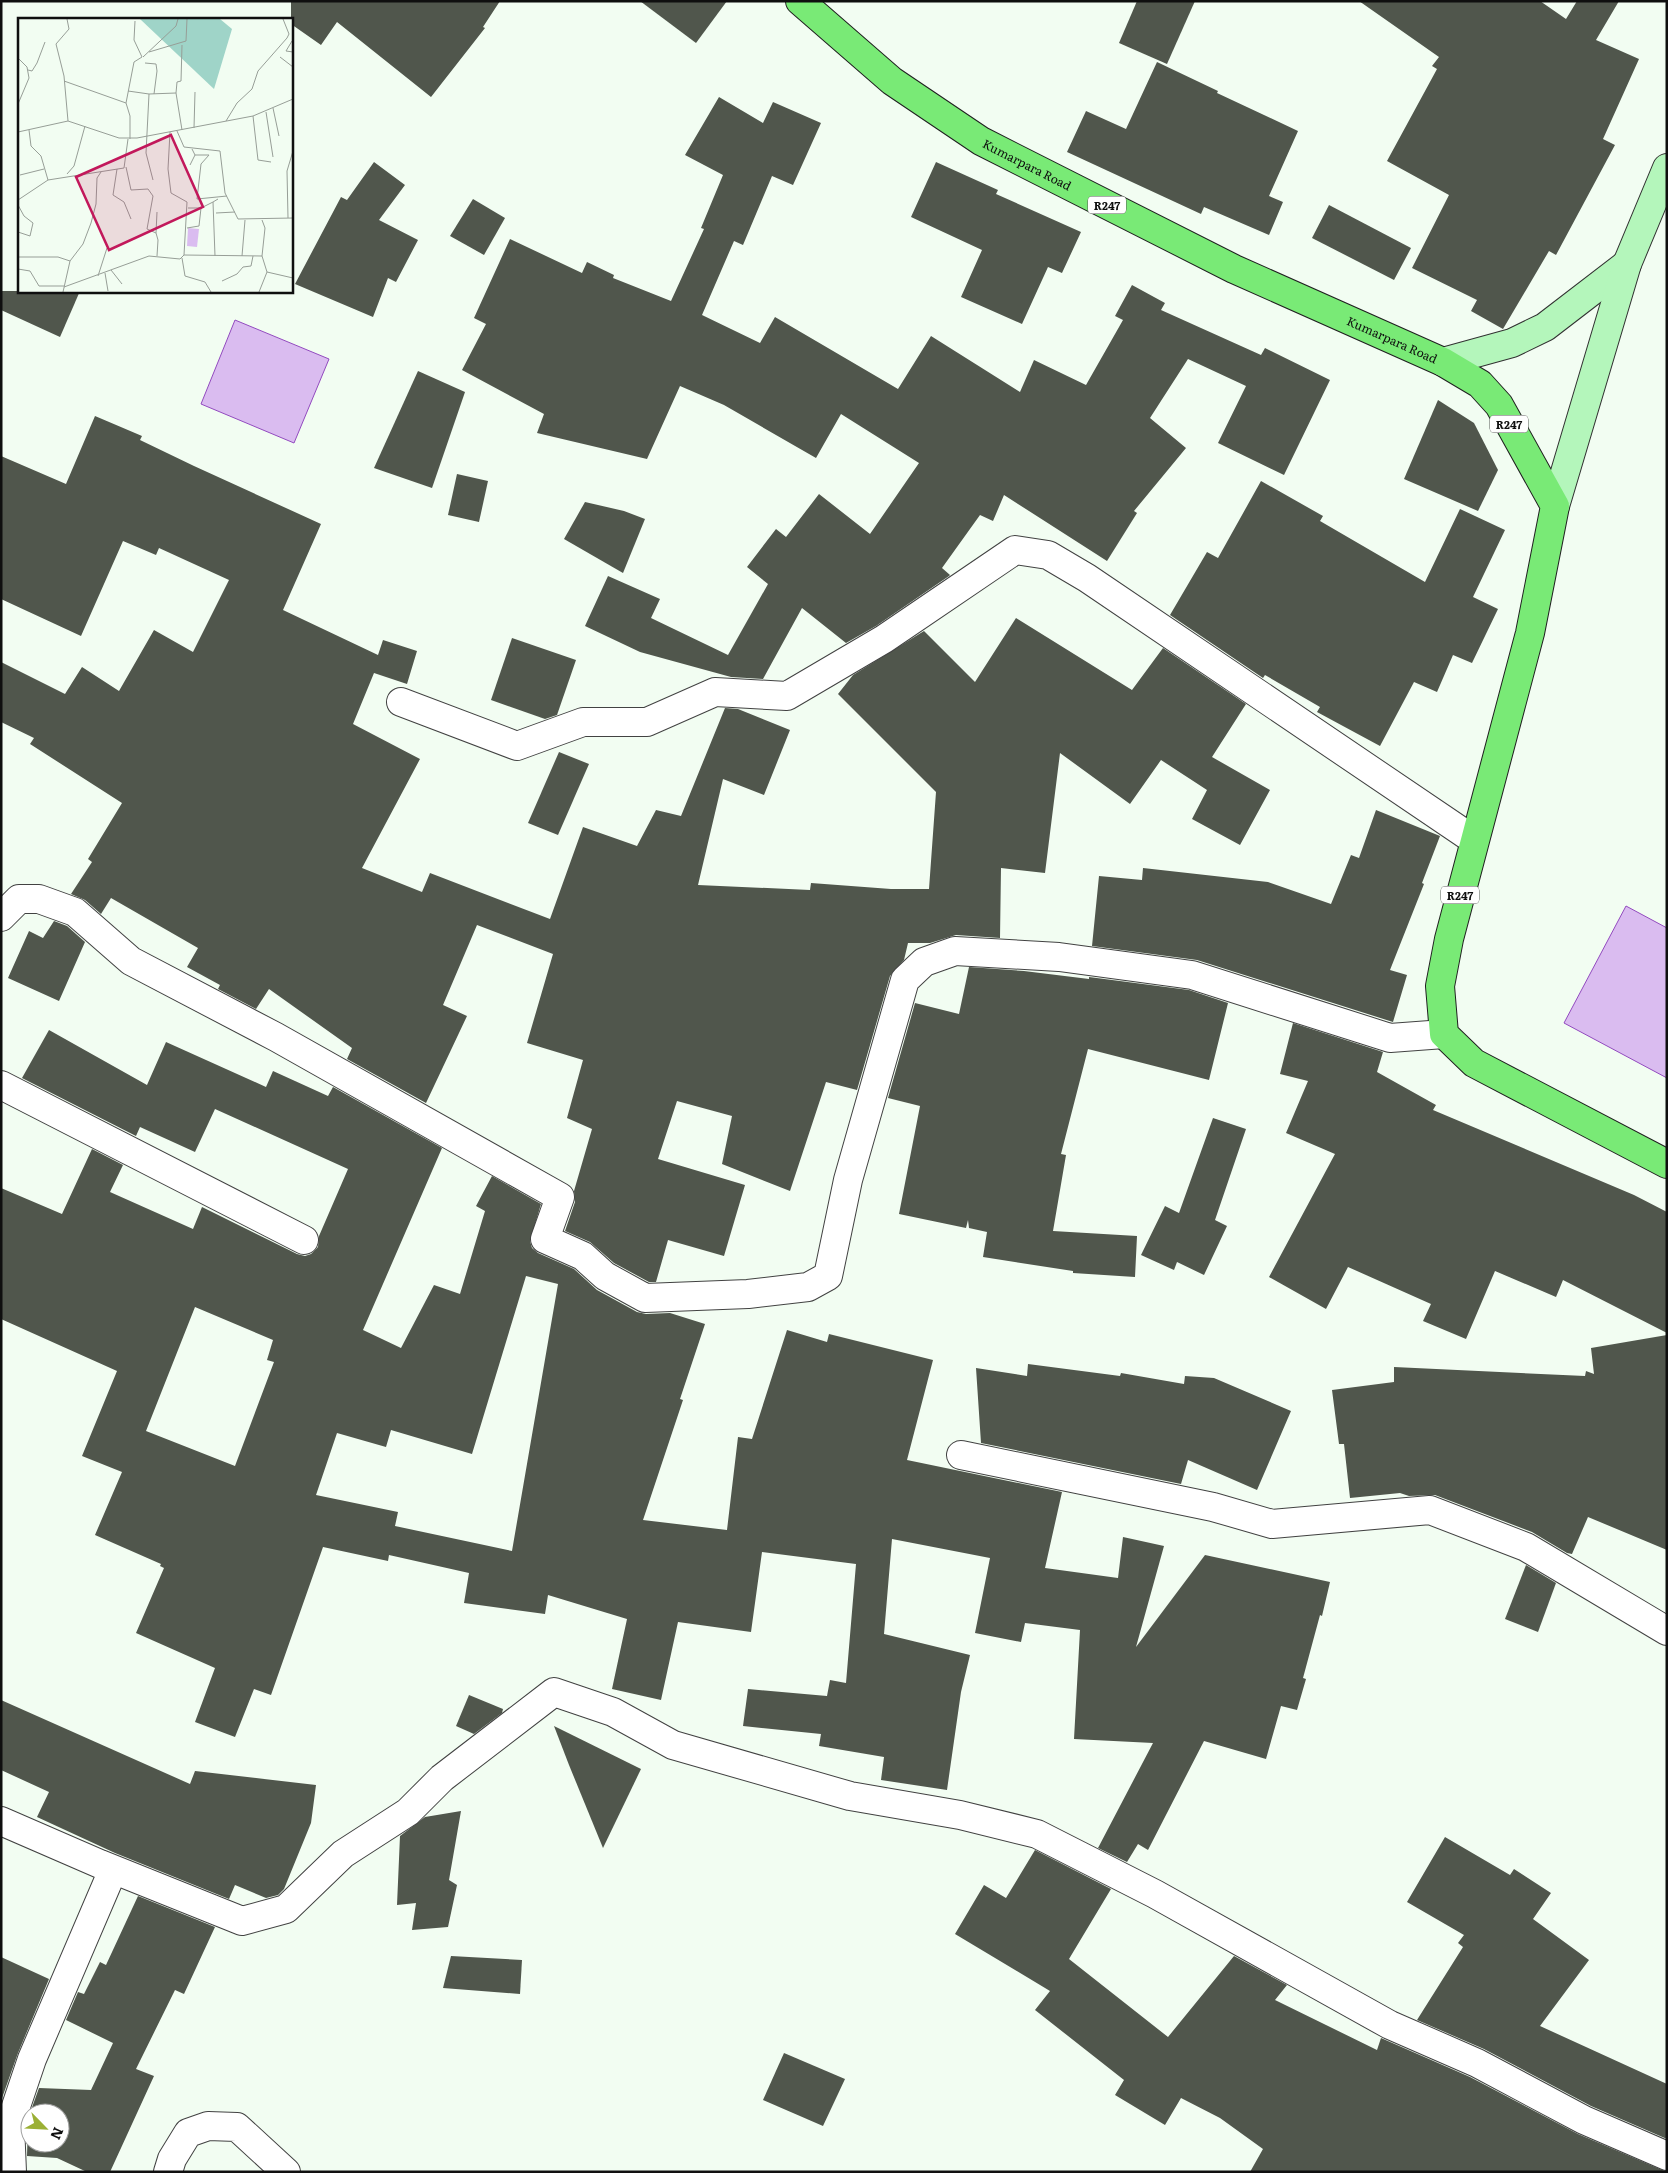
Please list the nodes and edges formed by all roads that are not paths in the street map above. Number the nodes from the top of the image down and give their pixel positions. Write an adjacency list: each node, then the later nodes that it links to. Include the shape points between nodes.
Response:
1 (800, 1): 4 (main road, Kumarpara Road / R247, via 892,81 981,141 1234,269)
2 (1667, 168): 3 (main road)
3 (1627, 264): 4 (main road, via 1545,327 1512,343); 5 (main road)
4 (1443, 362): 5 (main road, R247, via 1480,384 1499,405)
5 (1555, 506): 7 (main road, R247, via 1530,633)
6 (401, 702): 7 (street, via 517,746 583,722 646,722 715,692 787,696 884,640 1015,550 1048,555 1087,578)
7 (1474, 840): 9 (main road, R247, via 1448,940 1440,986)
8 (1, 917): 9 (street, via 19,899 39,899 75,912 131,961 276,1037 560,1198 545,1239 583,1256 605,1276 645,1298 748,1294 808,1287 828,1276 848,1180 905,980 924,962 955,951 1059,957 1192,975 1390,1038)
9 (1444, 1034): 11 (main road, via 1474,1063)
10 (1, 1085): 12 (street)
11 (1667, 1164)
12 (304, 1240)
13 (961, 1454): 14 (street, via 1204,1505 1272,1524 1430,1510 1526,1547)
14 (1667, 1631)
15 (1, 1821): 16 (street)
16 (113, 1870): 17 (street); 18 (street, via 242,1922 286,1909 343,1854 408,1812 442,1778 554,1692 613,1712 673,1745 850,1796 960,1815 1038,1834 1155,1894 1390,2025 1477,2063 1584,2120)
17 (6, 2122): 19 (street)
18 (1667, 2156)
19 (12, 2172)
20 (168, 2172): 21 (street, via 188,2133 208,2126 237,2127)
21 (286, 2172)

